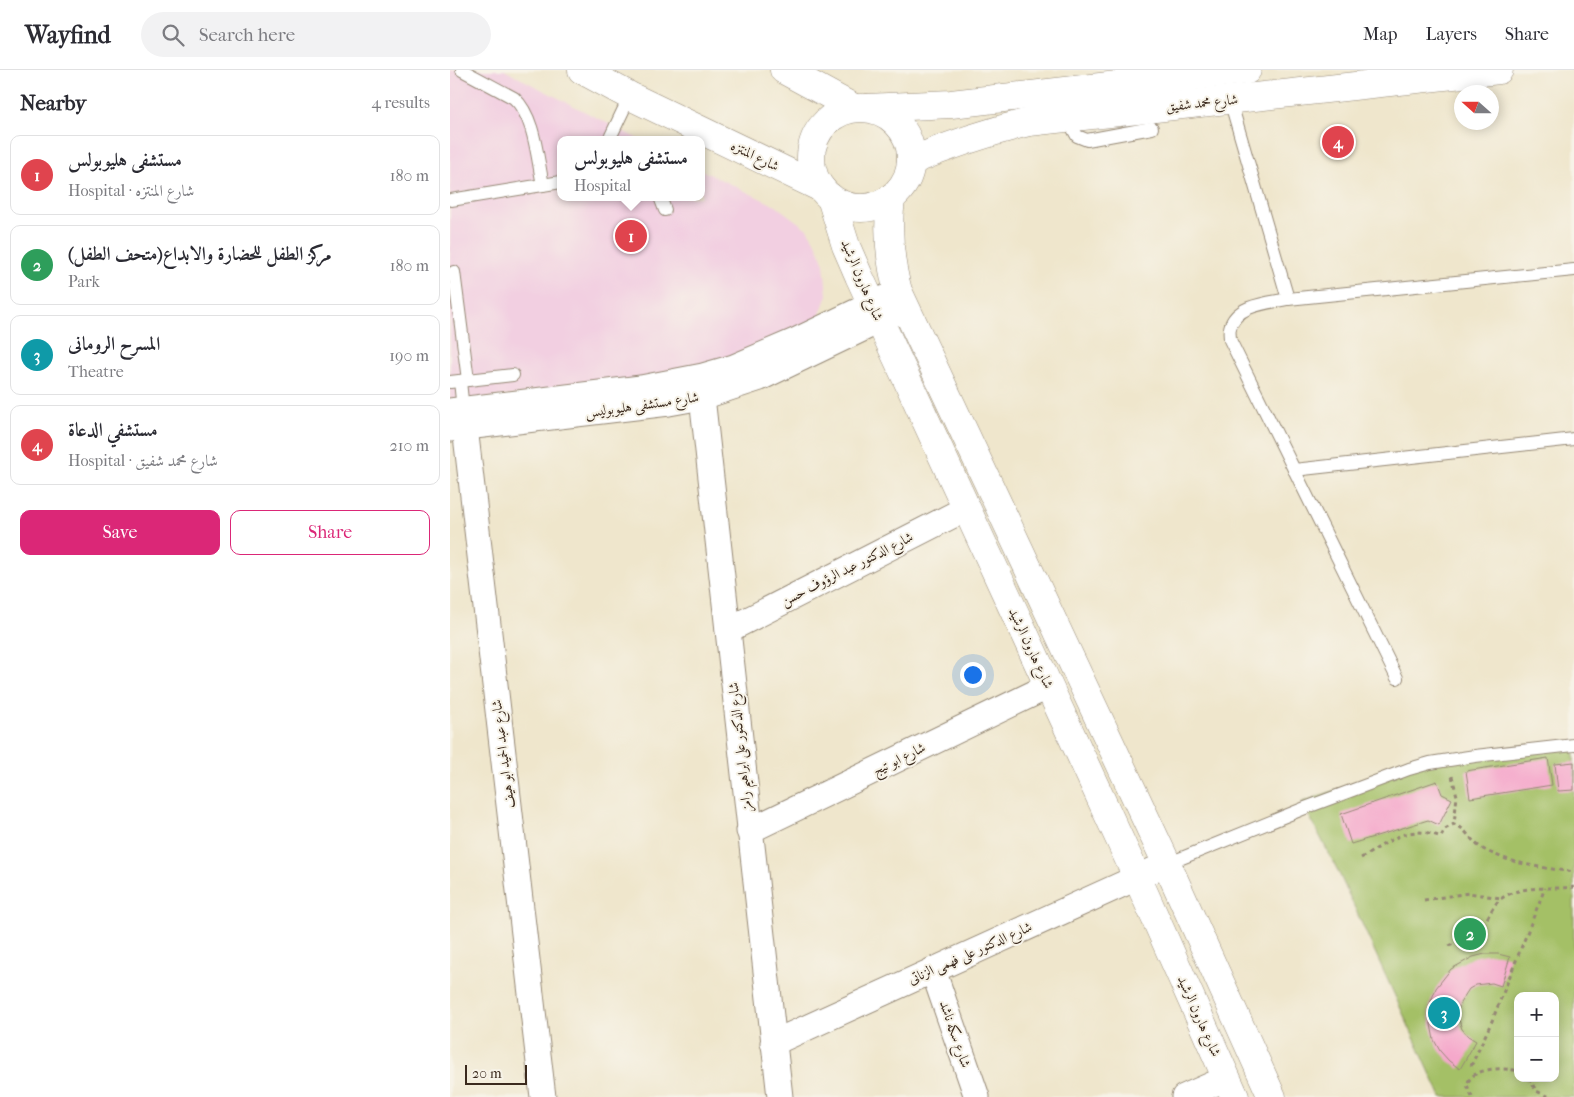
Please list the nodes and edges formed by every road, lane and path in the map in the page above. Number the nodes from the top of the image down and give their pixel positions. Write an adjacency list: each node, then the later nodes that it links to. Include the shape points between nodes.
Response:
1 (462, 70): 14 (lane, via 521,104 529,120)
2 (582, 70): 6 (street, شارع المنتزه)
3 (784, 70): 8 (street)
4 (1247, 70): 8 (street, شارع محمد شفيق, via 951,104)
5 (1499, 70): 7 (street, شارع محمد شفيق)
6 (630, 96): 11 (lane); 15 (street, شارع المنتزه)
7 (1230, 100): 9 (street, شارع محمد شفيق); 22 (lane)
8 (860, 108): 12 (street, via 884,114 899,126 906,136); 15 (street, via 842,111 824,124 817,134 812,167 815,178)
9 (1067, 118): 10 (lane, via 1077,136 1087,140); 12 (street, شارع محمد شفيق, via 1029,122 992,131)
10 (1152, 128)
11 (612, 136)
12 (911, 161): 16 (street, via 901,188)
13 (557, 183): 14 (lane)
14 (543, 185): 17 (lane)
15 (826, 193): 16 (street, via 845,205 860,208); 24 (street, شارع هارون الرشيد)
16 (890, 198): 23 (street, شارع هارون الرشيد, via 888,248)
17 (451, 200)
18 (662, 201): 19 (lane)
19 (665, 210)
20 (1574, 270): 22 (lane)
21 (454, 272): 26 (lane)
22 (1288, 299): 30 (lane, via 1246,309 1230,328 1230,340)
23 (902, 300): 24 (street, شارع مستشفى هليوبوليس); 40 (street, شارع هارون الرشيد)
24 (876, 312): 27 (street, شارع مستشفى هليوبوليس, via 760,378); 28 (street, شارع مستشفى هليوبوليس, via 704,376); 31 (street, شارع هارون الرشيد)
25 (513, 376): 26 (lane)
26 (459, 381): 28 (lane)
27 (702, 397): 28 (street, شارع مستشفى هليوبوليس, via 670,403); 32 (street, شارع الدكتور على ابراهيم رامز)
28 (457, 420): 54 (street, شارع عبد الحميد ابو هيف)
29 (1574, 439): 30 (lane)
30 (1294, 470): 33 (lane)
31 (967, 508): 32 (street, شارع الدكتور عبد الرؤوف حسن); 34 (street, شارع هارون الرشيد)
32 (728, 630): 38 (street, شارع الدكتور على ابراهيم رامز)
33 (1397, 678)
34 (1049, 686): 38 (street, شارع ابو تيج); 42 (street, شارع هارون الرشيد)
35 (1574, 745): 40 (lane, via 1475,756 1409,769)
36 (1450, 770): 37 (path, via 1457,796)
37 (1454, 824): 39 (path, via 1445,829 1441,837 1425,831 1400,835); 41 (path, via 1479,846 1494,854 1526,864)
38 (750, 831): 49 (street, شارع الدكتور على ابراهيم رامز)
39 (1361, 858)
40 (1167, 864): 42 (street, شارع الدكتور على فهمى الزناتى); 58 (street, شارع هارون الرشيد)
41 (1574, 872)
42 (1137, 878): 48 (street, شارع الدكتور على فهمى الزناتى); 53 (street, شارع هارون الرشيد)
43 (1574, 887): 44 (path)
44 (1545, 888): 45 (path); 50 (path)
45 (1500, 898): 46 (path, via 1469,893); 47 (path, via 1481,926)
46 (1424, 900)
47 (1449, 946)
48 (933, 970): 49 (street, شارع الدكتور على فهمى الزناتى); 56 (street, شارع سكه ناشد)
49 (773, 1043): 55 (street, شارع الدكتور على ابراهيم رامز)
50 (1471, 1066)
51 (1514, 1070): 59 (path, via 1498,1068 1474,1076 1467,1085)
52 (1531, 1082): 60 (path, via 1536,1092)
53 (1231, 1088): 57 (street)
54 (543, 1097)
55 (780, 1097)
56 (977, 1097)
57 (1184, 1097)
58 (1272, 1097)
59 (1472, 1097)
60 (1550, 1097)

